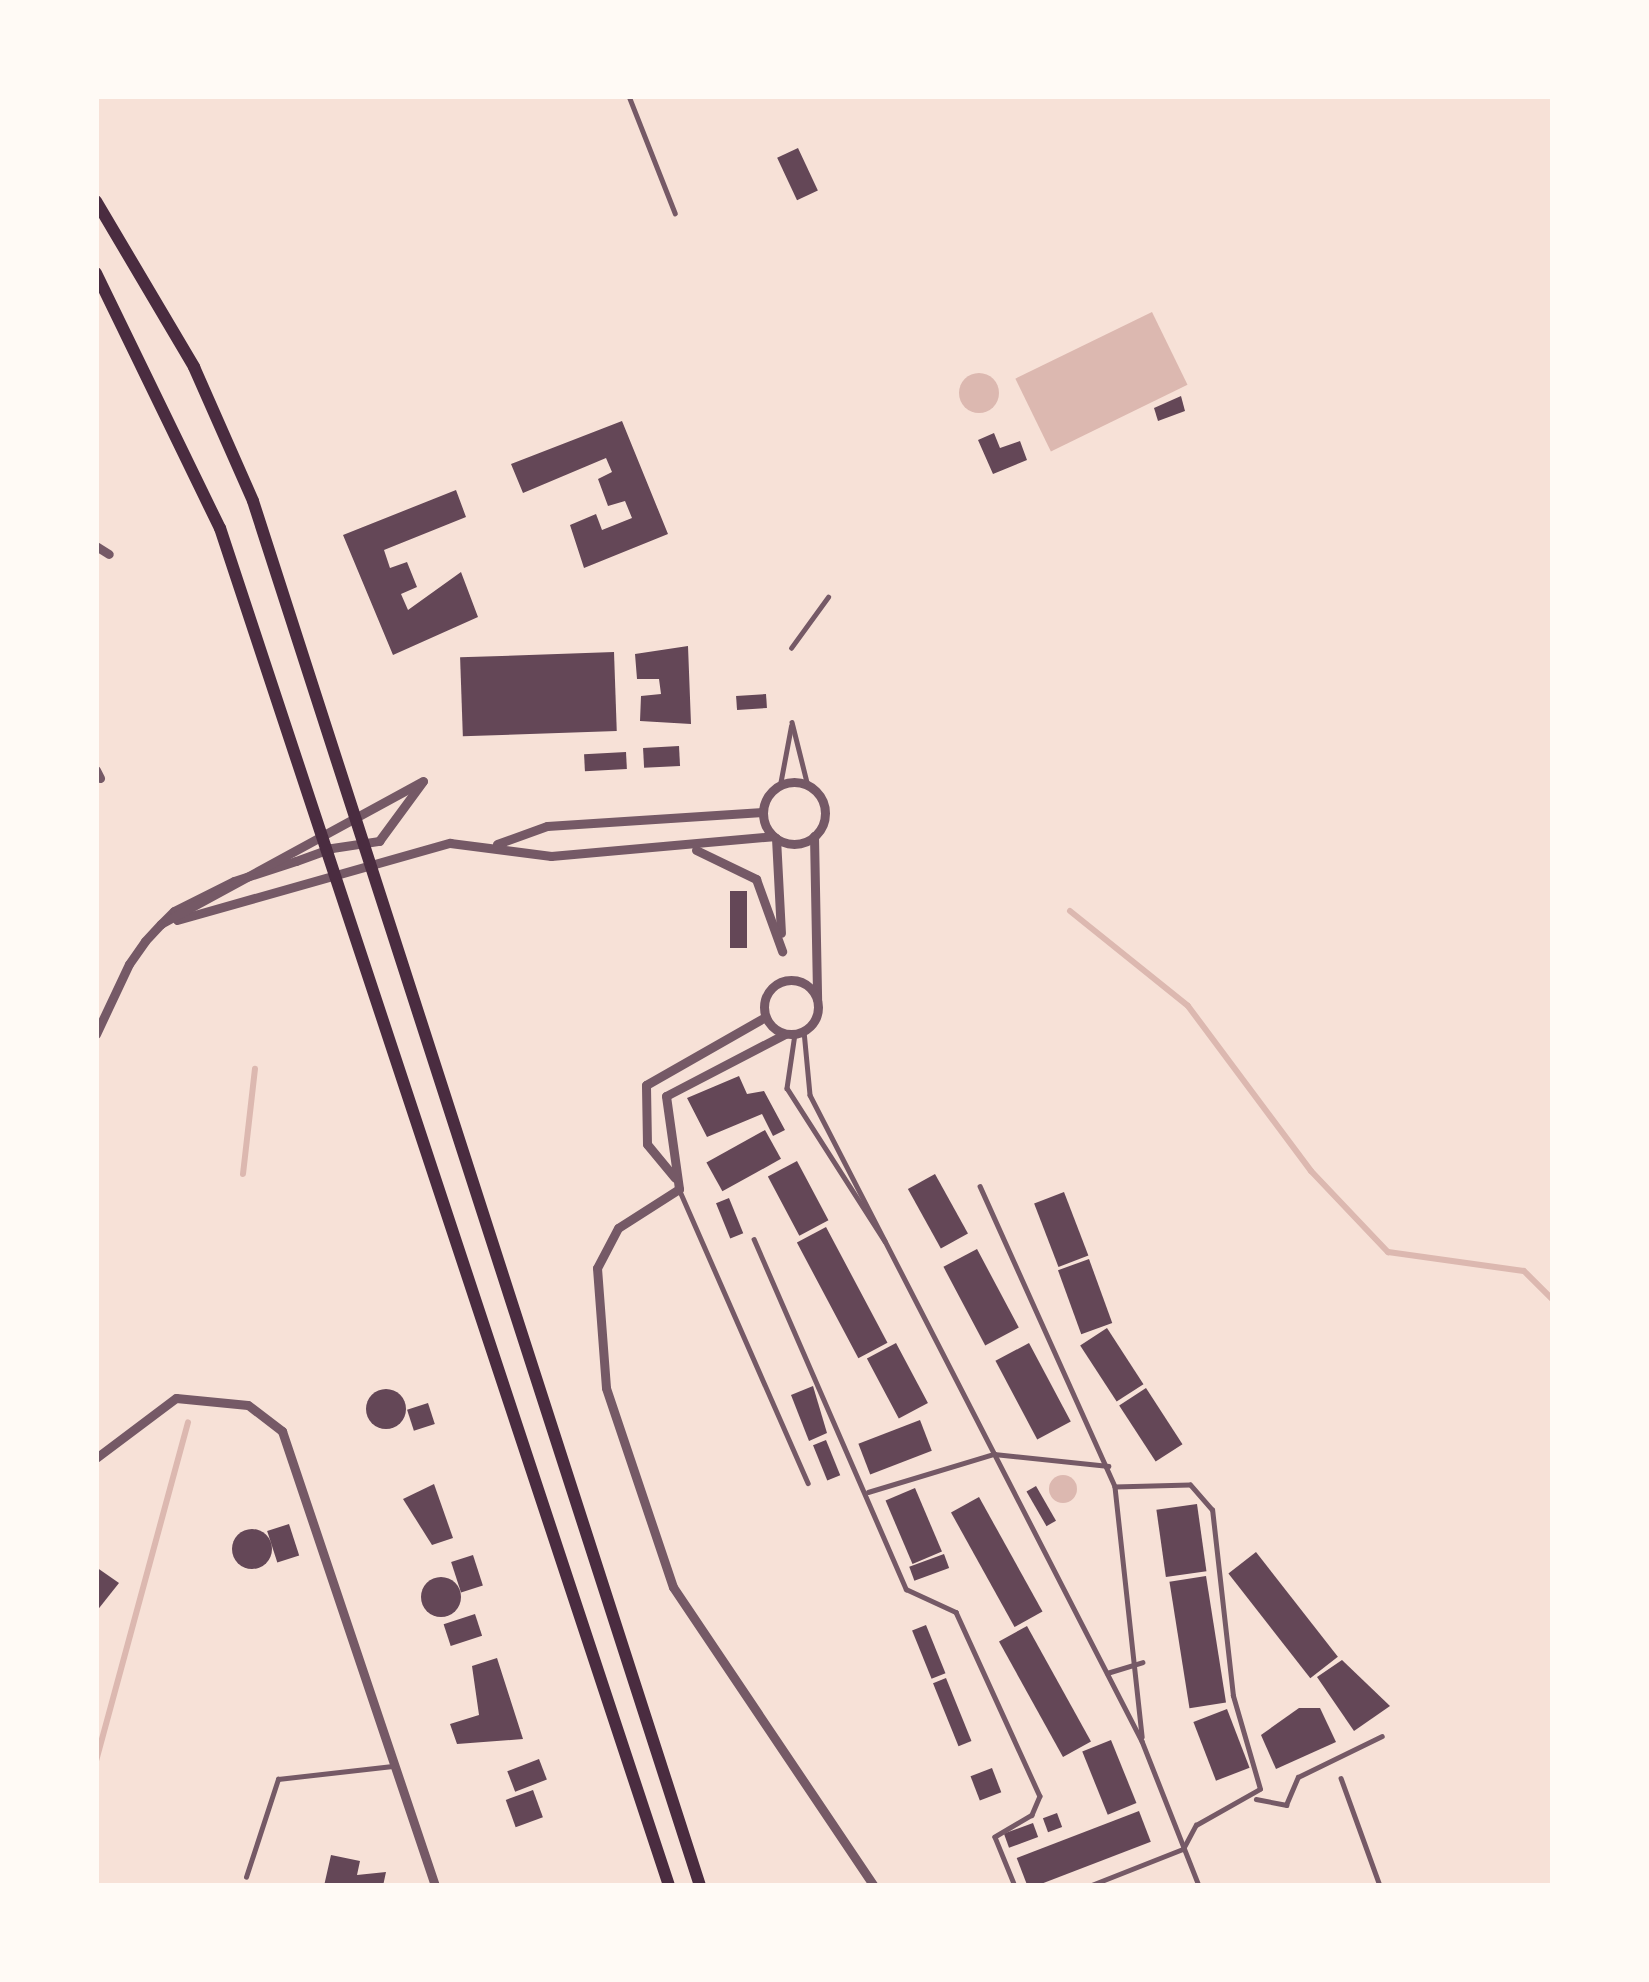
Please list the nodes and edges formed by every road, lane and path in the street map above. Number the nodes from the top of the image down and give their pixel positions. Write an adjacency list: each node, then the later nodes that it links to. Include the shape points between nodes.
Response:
1 (629, 96): 3 (lane)
2 (96, 201): 14 (main road, via 226,434)
3 (675, 213)
4 (96, 273): 16 (main road, via 196,468)
5 (96, 546): 6 (street)
6 (109, 554)
7 (828, 597): 8 (lane)
8 (791, 648)
9 (780, 785): 10 (street); 10 (lane, via 792,722); 11 (street)
10 (808, 786): 12 (street, via 824,809)
11 (763, 812): 13 (street); 15 (street, via 547,826)
12 (814, 836): 13 (street); 21 (street)
13 (775, 837): 17 (street); 19 (street)
14 (366, 841): 16 (street); 18 (street, via 379,841 422,781); 48 (main road)
15 (497, 844): 17 (street, via 551,856); 18 (street, via 450,843)
16 (332, 848): 18 (street, via 212,889); 47 (main road)
17 (691, 848): 19 (street, via 756,879)
18 (161, 924): 24 (street)
19 (782, 951): 20 (street)
20 (784, 981): 21 (street); 22 (street, via 765,999)
21 (817, 1000): 23 (street)
22 (765, 1017): 23 (street); 27 (street, via 646,1085 647,1144)
23 (795, 1033): 25 (lane); 26 (lane); 27 (street, via 666,1096)
24 (96, 1034)
25 (810, 1094): 26 (lane); 30 (lane)
26 (792, 1100): 30 (lane)
27 (677, 1184): 34 (lane); 49 (street, via 618,1228 599,1256 622,1457 673,1587)
28 (980, 1186): 33 (lane)
29 (754, 1239): 36 (lane)
30 (889, 1245): 31 (lane)
31 (994, 1454): 33 (lane); 36 (lane); 38 (lane)
32 (96, 1458): 41 (street, via 152,1407 201,1394 248,1405 282,1431)
33 (1108, 1466): 35 (lane)
34 (808, 1483)
35 (1115, 1487): 37 (lane); 43 (lane, via 1190,1485 1212,1510)
36 (866, 1493): 50 (lane, via 906,1589 956,1612 1040,1796 1032,1815 995,1837)
37 (1142, 1662): 38 (lane); 40 (lane)
38 (1105, 1674): 40 (lane)
39 (1382, 1736): 43 (lane, via 1298,1778 1286,1805)
40 (1142, 1742): 44 (lane)
41 (397, 1765): 45 (lane, via 278,1779); 46 (street)
42 (1341, 1778): 53 (lane)
43 (1256, 1799): 44 (lane, via 1196,1825)
44 (1183, 1849): 51 (lane); 52 (lane)
45 (245, 1877)
46 (435, 1886)
47 (669, 1886)
48 (700, 1886)
49 (874, 1886)
50 (1015, 1886)
51 (1089, 1886)
52 (1199, 1886)
53 (1380, 1886)

